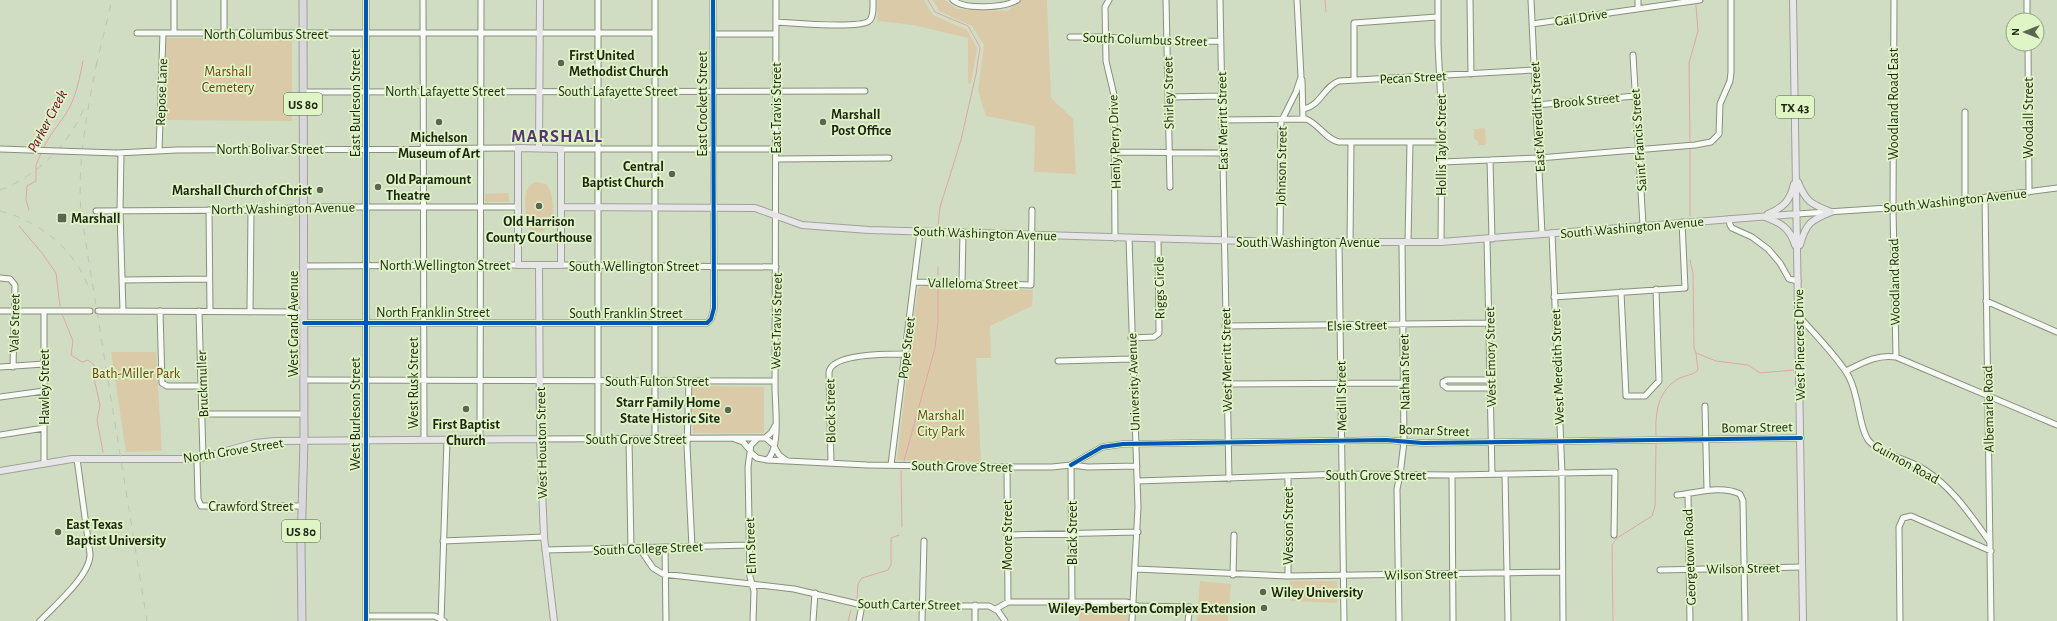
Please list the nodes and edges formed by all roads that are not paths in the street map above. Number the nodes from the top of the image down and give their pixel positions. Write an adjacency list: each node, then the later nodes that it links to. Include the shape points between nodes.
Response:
1 (174, 0): 37 (street)
2 (224, 0): 38 (street)
3 (304, 0): 39 (highway, US 80)
4 (366, 0): 40 (street, East Burleson Street)
5 (423, 0): 41 (street, West Rusk Street)
6 (481, 0): 42 (street)
7 (540, 0): 43 (main road)
8 (598, 0): 44 (street)
9 (655, 0): 36 (street)
10 (713, 0): 45 (street, East Crockett Street)
11 (776, 0): 32 (street, East Travis Street)
12 (873, 0): 32 (street, via 872,16 869,21 851,24)
13 (953, 0): 14 (street, via 967,6 1006,5)
14 (1017, 0)
15 (1109, 0): 48 (street, Henly Perry Drive, via 1105,7)
16 (1166, 0): 49 (street, Shirley Street)
17 (1220, 0): 50 (street, East Merritt Street)
18 (1297, 0): 54 (street, Johnson Street)
19 (1438, 0): 31 (street, Hollis Taylor Street)
20 (1470, 0): 55 (street)
21 (1531, 0): 33 (street, East Meredith Street)
22 (1638, 0): 29 (street)
23 (1700, 0): 28 (street, Gail Drive)
24 (1731, 0): 92 (street, via 1732,72 1720,104 1719,134 1714,140 1701,144)
25 (1793, 0): 103 (main road, TX 43)
26 (1894, 0): 118 (street, Woodland Road East)
27 (2027, 0): 30 (street)
28 (1660, 3): 29 (street, Gail Drive)
29 (1638, 8): 33 (street, Gail Drive)
30 (2028, 12)
31 (1438, 17): 56 (street, Hollis Taylor Street); 57 (street, via 1354,23)
32 (776, 22): 46 (street, East Travis Street)
33 (1532, 24): 53 (street, East Meredith Street)
34 (137, 33): 35 (street, North Columbus Street)
35 (163, 33): 37 (street, North Columbus Street); 93 (street, Repose Lane)
36 (655, 33): 44 (street); 61 (street)
37 (174, 34): 38 (street, North Columbus Street)
38 (224, 34): 39 (street, North Columbus Street)
39 (303, 34): 40 (street, North Columbus Street); 65 (highway, US 80)
40 (366, 34): 41 (street, North Columbus Street); 66 (street, East Burleson Street)
41 (423, 34): 42 (street, North Columbus Street); 67 (street, West Rusk Street)
42 (481, 34): 43 (street, North Columbus Street); 58 (street)
43 (540, 34): 44 (street); 59 (main road)
44 (598, 34): 60 (street)
45 (713, 34): 46 (street); 62 (street, East Crockett Street)
46 (776, 34): 63 (street, East Travis Street)
47 (1070, 37): 48 (street, South Columbus Street)
48 (1105, 37): 49 (street, South Columbus Street); 94 (street, Henly Perry Drive, via 1106,65 1114,95)
49 (1167, 41): 50 (street, South Columbus Street); 70 (street, Shirley Street)
50 (1220, 41): 68 (street, East Merritt Street)
51 (2028, 52): 106 (street, Woodall Street)
52 (1633, 55): 69 (street, Saint Francis Street)
53 (1535, 70): 55 (street, Pecan Street); 71 (street, East Meredith Street)
54 (1301, 71): 72 (street, Johnson Street); 74 (street, Johnson Street, via 1298,89)
55 (1471, 74): 56 (street, Pecan Street)
56 (1440, 75): 57 (street, Pecan Street); 79 (street, Hollis Taylor Street)
57 (1354, 80): 72 (street, Pecan Street, via 1334,83 1316,104)
58 (481, 91): 59 (street, North Lafayette Street); 67 (street, North Lafayette Street); 80 (street)
59 (539, 91): 60 (street, South Lafayette Street); 82 (main road)
60 (598, 91): 61 (street, South Lafayette Street); 88 (street)
61 (655, 91): 62 (street, South Lafayette Street); 89 (street)
62 (713, 91): 63 (street, South Lafayette Street); 90 (street, East Crockett Street)
63 (776, 91): 64 (street, South Lafayette Street); 91 (street, East Travis Street)
64 (866, 91)
65 (303, 92): 66 (street, North Lafayette Street); 85 (highway, US 80)
66 (366, 92): 67 (street, North Lafayette Street); 86 (street, East Burleson Street)
67 (423, 92): 87 (street, West Rusk Street)
68 (1222, 96): 70 (street); 76 (street, East Merritt Street)
69 (1636, 96): 71 (street, Brook Street); 92 (street, Saint Francis Street)
70 (1168, 97): 96 (street, Shirley Street)
71 (1536, 105): 99 (street, East Meredith Street)
72 (1303, 109): 75 (street, Johnson Street)
73 (1965, 112): 108 (street)
74 (1281, 119): 75 (street); 76 (street); 141 (street, Johnson Street)
75 (1303, 119): 77 (street, via 1313,122 1333,140)
76 (1222, 120): 97 (street, East Merritt Street)
77 (1352, 142): 78 (street); 145 (street)
78 (1410, 142): 79 (street); 142 (street, Nathan Street)
79 (1442, 142): 102 (street, Hollis Taylor Street)
80 (481, 148): 81 (street, North Bolivar Street); 87 (street, North Bolivar Street); 111 (street)
81 (518, 148): 82 (main road, North Bolivar Street); 112 (main road)
82 (539, 148): 83 (main road, North Bolivar Street)
83 (561, 148): 88 (street); 113 (main road)
84 (0, 149): 95 (street, North Bolivar Street, bridge)
85 (304, 149): 86 (street, North Bolivar Street); 93 (street, North Bolivar Street); 114 (highway, US 80)
86 (367, 149): 87 (street, North Bolivar Street); 109 (street, East Burleson Street)
87 (423, 149): 110 (street, West Rusk Street)
88 (598, 149): 89 (street); 115 (street)
89 (655, 149): 90 (street); 116 (street)
90 (712, 149): 91 (street); 117 (street, East Crockett Street)
91 (776, 149): 100 (street, East Travis Street)
92 (1639, 150): 99 (street); 130 (street, Saint Francis Street)
93 (159, 151): 95 (street, North Bolivar Street)
94 (1115, 152): 96 (street); 136 (street, Henly Perry Drive)
95 (119, 153): 123 (street)
96 (1169, 153): 97 (street); 104 (street, Shirley Street)
97 (1222, 153): 140 (street, East Merritt Street)
98 (889, 158): 100 (street)
99 (1538, 158): 101 (street); 135 (street, East Meredith Street)
100 (777, 159): 126 (street, East Travis Street)
101 (1490, 160): 102 (street); 139 (street, West Emory Street)
102 (1442, 162): 143 (street, Hollis Taylor Street)
103 (1796, 176): 124 (main road, via 1809,202); 125 (main road, TX 43); 127 (main road, via 1787,203 1782,208)
104 (1170, 187)
105 (2057, 188): 106 (street, South Washington Avenue)
106 (2029, 192): 107 (street, South Washington Avenue)
107 (1985, 198): 108 (street, South Washington Avenue); 167 (street, Albemarle Road)
108 (1965, 199): 118 (street, South Washington Avenue)
109 (367, 207): 110 (street, North Washington Avenue); 114 (street, North Washington Avenue); 152 (street, West Burleson Street)
110 (424, 207): 111 (street, North Washington Avenue); 153 (street, West Rusk Street)
111 (481, 207): 112 (street, North Washington Avenue); 147 (street)
112 (518, 207): 148 (main road)
113 (561, 207): 115 (main road, South Washington Avenue); 150 (main road)
114 (304, 208): 120 (street, North Washington Avenue); 151 (highway, West Grand Avenue / US 80)
115 (598, 208): 116 (main road, South Washington Avenue); 154 (street)
116 (655, 208): 117 (main road, South Washington Avenue); 155 (street)
117 (712, 208): 126 (main road, South Washington Avenue, via 755,208); 156 (street, East Crockett Street)
118 (1893, 208): 124 (street, South Washington Avenue); 195 (street, Woodland Road)
119 (209, 210): 120 (street, North Washington Avenue); 123 (street, North Washington Avenue); 159 (street)
120 (251, 210): 177 (street)
121 (1032, 210): 134 (street)
122 (96, 211): 123 (street, North Washington Avenue)
123 (120, 211): 160 (street)
124 (1831, 212): 125 (street, South Washington Avenue); 146 (main road, via 1809,223)
125 (1797, 214): 127 (main road, South Washington Avenue); 146 (main road, West Pinecrest Drive / TX 43)
126 (777, 215): 131 (main road, South Washington Avenue, via 796,224 817,227); 157 (street, West Travis Street)
127 (1763, 216): 128 (main road, South Washington Avenue); 146 (main road, via 1787,228)
128 (1729, 218): 129 (main road, South Washington Avenue); 161 (street, via 1731,227 1758,240 1777,259 1789,279)
129 (1682, 222): 130 (main road, South Washington Avenue); 164 (street, via 1685,288)
130 (1643, 225): 133 (main road, South Washington Avenue)
131 (920, 232): 132 (main road, South Washington Avenue); 162 (street, Pope Street)
132 (963, 232): 134 (main road, South Washington Avenue); 163 (street)
133 (1552, 233): 135 (main road, South Washington Avenue); 166 (street, West Meredith Street)
134 (1032, 234): 136 (main road, South Washington Avenue); 163 (street, Valleloma Street, via 1031,285)
135 (1542, 234): 139 (main road, South Washington Avenue)
136 (1115, 238): 137 (main road, South Washington Avenue)
137 (1129, 238): 138 (main road, South Washington Avenue); 193 (street, University Avenue)
138 (1158, 239): 140 (main road, South Washington Avenue); 193 (street, Riggs Circle, via 1159,333 1154,337)
139 (1489, 239): 143 (main road, South Washington Avenue); 187 (street, West Emory Street)
140 (1224, 241): 141 (main road, South Washington Avenue); 191 (street, West Merritt Street)
141 (1280, 242): 144 (main road, South Washington Avenue)
142 (1405, 242): 143 (main road, South Washington Avenue); 145 (main road, South Washington Avenue); 189 (street, Nathan Street)
143 (1441, 242)
144 (1339, 243): 145 (main road, South Washington Avenue); 190 (street, Medill Street)
145 (1350, 243)
146 (1798, 252): 161 (main road, West Pinecrest Drive / TX 43)
147 (480, 265): 148 (street, North Wellington Street); 153 (street, North Wellington Street); 184 (street)
148 (518, 265): 149 (main road, North Wellington Street)
149 (539, 265): 150 (main road, South Wellington Street); 185 (main road, West Houston Street)
150 (561, 265): 154 (street, South Wellington Street)
151 (304, 266): 152 (street, North Wellington Street); 178 (highway, West Grand Avenue / US 80)
152 (367, 266): 153 (street, North Wellington Street); 182 (street, West Burleson Street)
153 (424, 266): 183 (street, West Rusk Street)
154 (598, 266): 155 (street, South Wellington Street); 186 (street)
155 (655, 266): 156 (street, South Wellington Street); 188 (street)
156 (712, 266): 157 (street, South Wellington Street); 180 (street, East Crockett Street, via 714,308)
157 (776, 267): 211 (street, West Travis Street)
158 (0, 278): 169 (street, Vale Street, via 8,278 15,285)
159 (210, 279): 160 (street); 176 (street)
160 (122, 280): 173 (street)
161 (1798, 281): 179 (main road, West Pinecrest Drive / TX 43)
162 (915, 282): 163 (street, Valleloma Street); 194 (street, Pope Street)
163 (962, 283)
164 (1656, 289): 165 (street); 165 (street, via 1658,381 1645,396 1626,396)
165 (1621, 292): 166 (street)
166 (1554, 297): 243 (street, West Meredith Street)
167 (1986, 301): 192 (street); 218 (street, Albemarle Road)
168 (0, 311): 169 (street)
169 (14, 311): 170 (street); 200 (street, Vale Street)
170 (44, 311): 171 (street); 198 (street, Hawley Street)
171 (90, 311)
172 (98, 311): 173 (street)
173 (124, 311): 174 (street)
174 (160, 311): 175 (street); 215 (street, via 162,384)
175 (199, 311): 176 (street); 215 (street, Bruckmuller)
176 (210, 311): 177 (street)
177 (250, 312): 178 (street)
178 (304, 312): 181 (highway, West Grand Avenue / US 80)
179 (1799, 316): 201 (street, Guimon Road); 230 (main road, West Pinecrest Drive / TX 43)
180 (711, 319): 188 (street, South Franklin Street, via 702,324)
181 (304, 323): 182 (street, North Franklin Street); 202 (highway, West Grand Avenue / US 80)
182 (366, 323): 183 (street, North Franklin Street); 203 (street, West Burleson Street)
183 (424, 323): 184 (street, North Franklin Street); 204 (street, West Rusk Street)
184 (480, 323): 185 (street, North Franklin Street); 205 (street)
185 (539, 323): 186 (street, South Franklin Street); 206 (main road, West Houston Street)
186 (598, 323): 188 (street, South Franklin Street); 207 (street)
187 (1488, 323): 189 (street, Elsie Street); 208 (street, West Emory Street)
188 (655, 324): 209 (street)
189 (1403, 324): 190 (street, Elsie Street); 213 (street, Nathan Street)
190 (1340, 325): 191 (street, Elsie Street); 212 (street, Medill Street)
191 (1226, 326): 214 (street, West Merritt Street)
192 (2057, 332)
193 (1131, 338): 196 (street, University Avenue)
194 (906, 354): 256 (street, Block Street, via 870,355 839,360 831,366); 257 (street, Pope Street)
195 (1896, 357): 201 (street, via 1872,358); 218 (street)
196 (1132, 359): 197 (street); 247 (street, University Avenue)
197 (1058, 361)
198 (44, 364): 200 (street); 217 (street, Hawley Street)
199 (0, 367): 200 (street)
200 (13, 367)
201 (1846, 371): 285 (street, Guimon Road, via 1855,392 1863,431 1869,441 1919,466 1940,480 1953,492)
202 (304, 380): 203 (street, South Fulton Street); 222 (highway, West Grand Avenue / US 80)
203 (366, 380): 204 (street, South Fulton Street); 237 (street, West Burleson Street)
204 (424, 380): 205 (street, South Fulton Street); 238 (street, West Rusk Street)
205 (480, 380): 206 (street, South Fulton Street); 240 (street)
206 (539, 380): 207 (street, South Fulton Street); 231 (main road, West Houston Street)
207 (598, 380): 209 (street, South Fulton Street); 232 (street)
208 (1490, 380): 216 (street, West Emory Street); 216 (street, via 1447,380 1442,385 1447,388)
209 (655, 381): 210 (street, South Fulton Street); 234 (street)
210 (689, 381): 211 (street, South Fulton Street); 235 (street)
211 (775, 381): 224 (street, West Travis Street)
212 (1341, 382): 213 (street); 214 (street); 241 (street, Medill Street)
213 (1404, 383): 245 (street, Nathan Street)
214 (1226, 384): 244 (street, West Merritt Street)
215 (202, 386): 221 (street, Bruckmuller)
216 (1490, 388): 246 (street, West Emory Street)
217 (44, 391): 219 (street); 225 (street, Hawley Street)
218 (1988, 395): 223 (street); 285 (street, Albemarle Road)
219 (0, 398)
220 (1705, 406): 236 (street)
221 (203, 414): 222 (street); 250 (street, Bruckmuller)
222 (304, 414): 242 (highway, West Grand Avenue / US 80)
223 (2057, 425)
224 (775, 426): 229 (street, via 772,433); 248 (street, West Travis Street)
225 (44, 428): 226 (street); 255 (street, Hawley Street)
226 (0, 434)
227 (732, 438): 228 (street, South Grove Street); 235 (street, South Grove Street); 249 (street, via 743,442)
228 (758, 438): 229 (street); 249 (street)
229 (765, 438): 248 (street)
230 (1801, 438): 236 (street, Bomar Street); 294 (main road, West Pinecrest Drive / TX 43)
231 (540, 439): 232 (street, South Grove Street); 240 (main road, North Grove Street); 282 (main road, West Houston Street)
232 (598, 439): 233 (street, South Grove Street)
233 (630, 439): 234 (street, South Grove Street); 289 (street)
234 (655, 439): 235 (street, South Grove Street)
235 (688, 439): 288 (street)
236 (1706, 439): 243 (street, Bomar Street); 272 (street)
237 (366, 440): 238 (main road, North Grove Street); 242 (main road, North Grove Street); 315 (street, West Burleson Street)
238 (424, 440): 239 (main road, North Grove Street)
239 (447, 440): 240 (main road, North Grove Street); 283 (street)
240 (480, 440)
241 (1341, 440): 244 (street, Bomar Street); 245 (street, Bomar Street); 264 (street, Medill Street)
242 (304, 441): 250 (main road, North Grove Street, via 255,443); 276 (highway, West Grand Avenue / US 80)
243 (1559, 441): 246 (street, Bomar Street); 263 (street, West Meredith Street)
244 (1227, 442): 247 (street, Bomar Street); 270 (street, West Merritt Street)
245 (1404, 442): 246 (street, Bomar Street); 267 (street, Nathan Street)
246 (1492, 442): 265 (street, West Emory Street)
247 (1135, 444): 258 (street, Bomar Street, via 1102,447); 259 (street, University Avenue)
248 (774, 446): 253 (street, via 772,455); 254 (street, via 779,455)
249 (750, 450): 252 (street); 262 (street, Elm Street)
250 (200, 458): 251 (main road, North Grove Street); 275 (street, Bruckmuller)
251 (77, 459): 255 (main road, North Grove Street); 316 (street, via 90,554 89,563 79,579)
252 (760, 459): 253 (street); 262 (street, via 752,462)
253 (766, 460): 254 (street, South Grove Street)
254 (786, 460): 256 (street, South Grove Street)
255 (44, 463): 261 (main road, North Grove Street)
256 (831, 463): 257 (street, South Grove Street)
257 (892, 465): 260 (street, South Grove Street)
258 (1071, 465): 259 (street, South Grove Street); 260 (street, South Grove Street); 278 (street, Black Street)
259 (1137, 466): 271 (street, University Avenue)
260 (1007, 467): 280 (street, Moore Street)
261 (0, 471)
262 (748, 471): 286 (street, Elm Street)
263 (1562, 473): 266 (street, South Grove Street); 281 (street, South Grove Street, via 1615,472); 298 (street, West Meredith Street)
264 (1342, 474): 267 (street, South Grove Street); 269 (street, South Grove Street); 303 (street, Medill Street)
265 (1492, 474): 266 (street, South Grove Street); 268 (street, South Grove Street)
266 (1505, 474): 300 (street)
267 (1400, 475): 268 (street, South Grove Street); 304 (street, Nathan Street, via 1396,489)
268 (1452, 475): 299 (street)
269 (1288, 476): 270 (street, South Grove Street); 305 (street, Wesson Street)
270 (1229, 479): 271 (street, South Grove Street)
271 (1138, 481): 277 (street, University Avenue)
272 (1707, 490): 273 (street); 293 (street, via 1735,491 1740,494 1743,501)
273 (1688, 494): 274 (street); 295 (street, Georgetown Road)
274 (1676, 495)
275 (200, 504): 276 (street, Crawford Street, via 206,507)
276 (302, 506): 317 (highway, West Grand Avenue / US 80)
277 (1138, 532): 278 (street); 296 (street, University Avenue)
278 (1072, 533): 280 (street); 309 (street, Black Street)
279 (1234, 534): 302 (street)
280 (1007, 535): 308 (street, Moore Street)
281 (1614, 535)
282 (544, 537): 283 (street); 291 (main road, West Houston Street)
283 (443, 541): 318 (street)
284 (924, 541): 313 (street)
285 (1990, 542): 292 (street, Albemarle Road)
286 (750, 545): 288 (street, South College Street); 306 (street, Elm Street)
287 (665, 547): 288 (street, South College Street); 290 (street, South College Street); 301 (street)
288 (692, 547)
289 (631, 549): 290 (street, South College Street); 291 (street, South College Street)
290 (640, 549): 301 (street, South Carter Street, via 653,568)
291 (545, 550): 319 (main road, West Houston Street)
292 (1990, 551): 337 (street, via 1911,516 1903,518 1899,527); 338 (street, Albemarle Road)
293 (1744, 567): 294 (street, Wilson Street); 295 (street, Wilson Street); 335 (street)
294 (1802, 567): 336 (main road, West Pinecrest Drive / TX 43)
295 (1690, 569): 297 (street, Wilson Street); 334 (street, Georgetown Road)
296 (1136, 570): 302 (street, Wilson Street); 310 (street, University Avenue)
297 (1660, 570)
298 (1562, 572): 300 (street, Wilson Street); 333 (street, West Meredith Street)
299 (1452, 574): 300 (street, Wilson Street); 304 (street, Wilson Street); 331 (street)
300 (1508, 574): 332 (street)
301 (666, 575): 306 (street, South Carter Street); 320 (street)
302 (1234, 575): 305 (street, Wilson Street)
303 (1343, 575): 304 (street, Wilson Street); 305 (street, Wilson Street); 329 (street, Medill Street)
304 (1398, 575): 330 (street, Nathan Street)
305 (1288, 576)
306 (752, 584): 307 (street, South Carter Street); 321 (street, Elm Street)
307 (815, 593): 311 (street, South Carter Street); 322 (street)
308 (1008, 602): 309 (street); 314 (street)
309 (1072, 602): 310 (street)
310 (1133, 604): 327 (street, University Avenue); 328 (street, via 1190,607)
311 (862, 605): 313 (street, South Carter Street); 323 (street)
312 (975, 605): 313 (street, South Carter Street); 314 (street, South Carter Street); 325 (street)
313 (922, 606): 324 (street)
314 (996, 609): 326 (street)
315 (366, 618): 318 (street, via 435,616)
316 (40, 621)
317 (302, 621)
318 (442, 621)
319 (554, 621)
320 (666, 621)
321 (753, 621)
322 (812, 621)
323 (859, 621)
324 (922, 621)
325 (975, 621)
326 (1005, 621)
327 (1132, 621)
328 (1188, 621)
329 (1344, 621)
330 (1399, 621)
331 (1453, 621)
332 (1508, 621)
333 (1563, 621)
334 (1690, 621)
335 (1745, 621)
336 (1803, 621)
337 (1900, 621)
338 (1992, 621)

